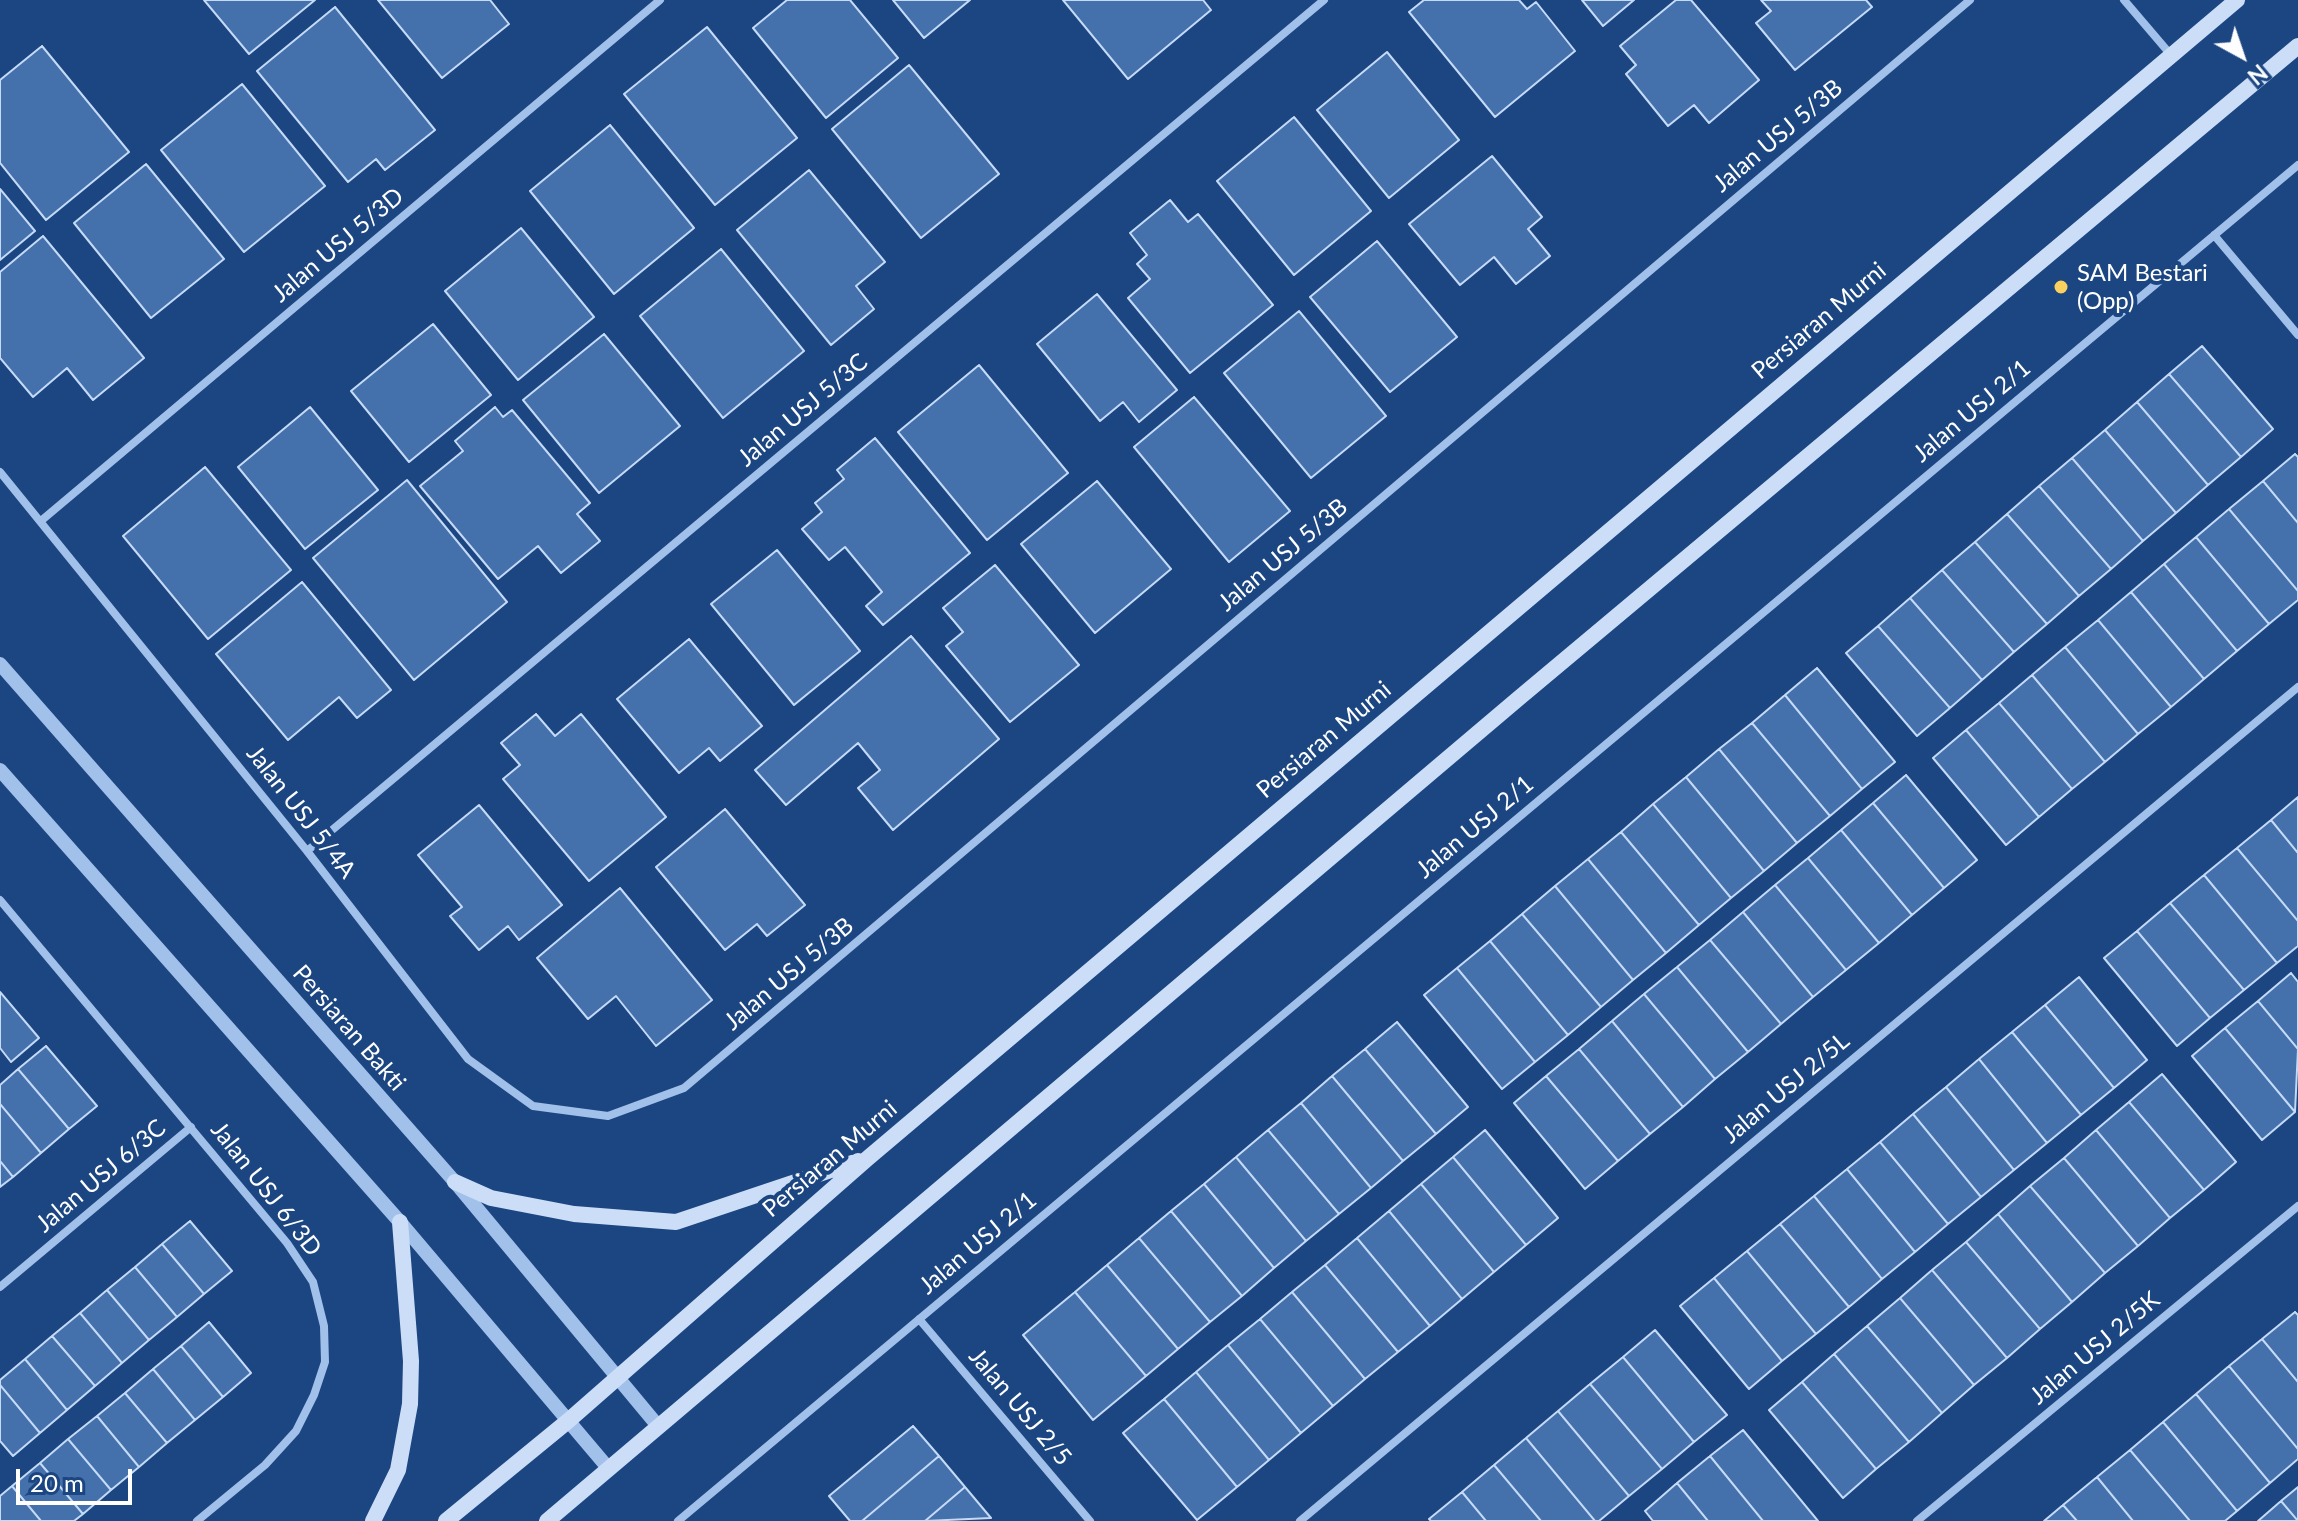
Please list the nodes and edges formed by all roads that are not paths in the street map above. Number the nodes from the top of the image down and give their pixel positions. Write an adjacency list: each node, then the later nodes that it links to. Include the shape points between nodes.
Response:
1 (660, 0): 12 (street, Jalan USJ 5/3D)
2 (1324, 0): 16 (street, Jalan USJ 5/3C)
3 (1970, 0): 18 (street, Jalan USJ 5/3B, via 684,1088)
4 (2124, 0): 7 (street)
5 (2237, 0): 7 (main road, Persiaran Murni)
6 (2298, 46): 28 (main road)
7 (2171, 55): 20 (main road, Persiaran Murni)
8 (2298, 165): 9 (street, Jalan USJ 2/1)
9 (2214, 235): 10 (street); 25 (street, Jalan USJ 2/1)
10 (2298, 335)
11 (0, 472): 12 (street, Jalan USJ 5/4A)
12 (42, 520): 16 (street, Jalan USJ 5/4A)
13 (0, 664): 21 (street, Persiaran Bakti)
14 (2298, 687): 36 (street, Jalan USJ 2/5L)
15 (0, 770): 23 (street)
16 (307, 851): 18 (street, Jalan USJ 5/4A, via 468,1059 533,1106)
17 (0, 900): 19 (street, Jalan USJ 6/3D)
18 (608, 1116)
19 (191, 1127): 24 (street, Jalan USJ 6/3C); 30 (street, Jalan USJ 6/3D, via 313,1282 324,1326 325,1362 296,1431 265,1465)
20 (868, 1158): 21 (main road, via 676,1222 574,1214 491,1198); 26 (main road, Persiaran Murni)
21 (455, 1182): 26 (street, Persiaran Bakti)
22 (2298, 1206): 37 (street, Jalan USJ 2/5K)
23 (400, 1222): 27 (street); 31 (main road, via 410,1404 398,1470)
24 (0, 1287)
25 (919, 1319): 34 (street, Jalan USJ 2/1); 35 (street, Jalan USJ 2/5)
26 (618, 1375): 27 (main road, Persiaran Murni); 28 (street, Persiaran Bakti)
27 (568, 1421): 29 (street); 32 (main road, Persiaran Murni)
28 (658, 1426): 29 (main road)
29 (609, 1469): 33 (main road)
30 (197, 1521)
31 (373, 1521)
32 (446, 1521)
33 (547, 1521)
34 (678, 1521)
35 (1090, 1521)
36 (1300, 1521)
37 (1917, 1521)

